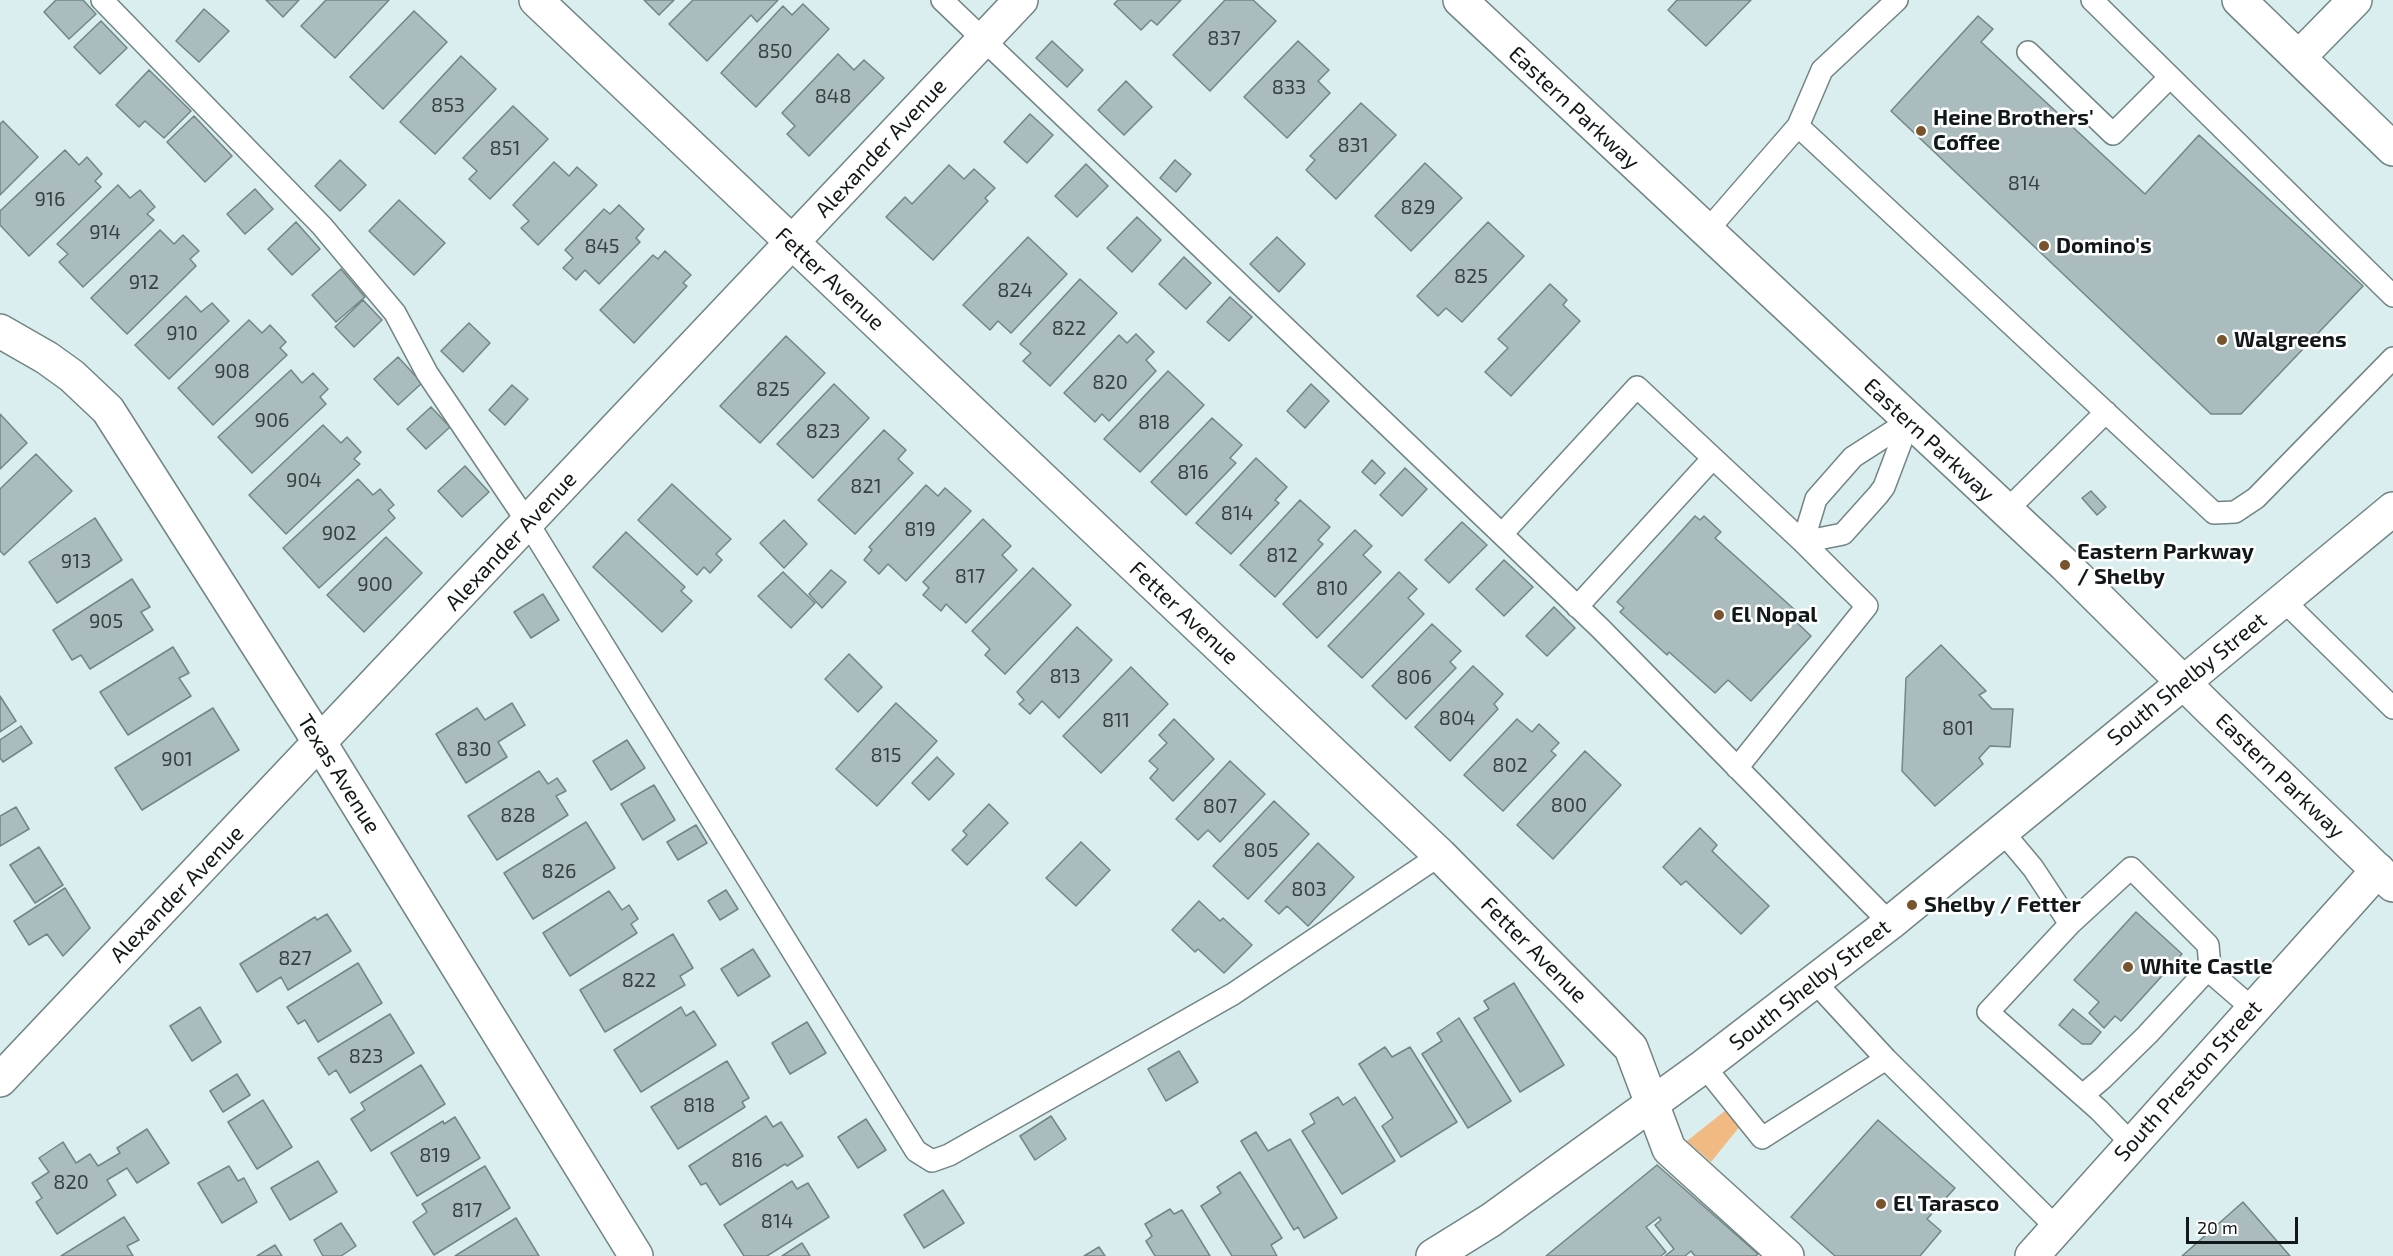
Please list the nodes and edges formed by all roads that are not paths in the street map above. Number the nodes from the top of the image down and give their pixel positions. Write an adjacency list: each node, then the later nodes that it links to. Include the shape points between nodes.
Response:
1 (102, 0): 26 (lane, via 322,226 395,313 428,373)
2 (536, 0): 17 (street, Fetter Avenue)
3 (942, 0): 10 (lane)
4 (1021, 0): 10 (street, Alexander Avenue)
5 (1460, 0): 16 (street, Eastern Parkway)
6 (1897, 0): 14 (lane, via 1822,70)
7 (2092, 0): 13 (lane)
8 (2239, 0): 12 (street)
9 (2355, 0): 12 (street)
10 (984, 39): 17 (street, Alexander Avenue); 27 (lane)
11 (2028, 52): 13 (lane, via 2113,134)
12 (2299, 57): 15 (street)
13 (2170, 77): 18 (lane)
14 (1798, 126): 16 (lane); 21 (lane)
15 (2393, 149)
16 (1706, 232): 22 (street, Eastern Parkway)
17 (792, 242): 26 (street, Alexander Avenue); 36 (street, Fetter Avenue)
18 (2393, 296)
19 (0, 331): 33 (street, Texas Avenue, via 72,376 108,411)
20 (2393, 358): 21 (lane, via 2256,498 2235,512 2214,513)
21 (2106, 412): 25 (lane)
22 (1909, 421): 25 (street, Eastern Parkway); 28 (lane, via 1853,457 1816,499); 28 (lane, via 1878,495 1843,534)
23 (1713, 458): 27 (lane, via 1637,387); 28 (lane); 30 (lane)
24 (2393, 509): 29 (street, South Shelby Street)
25 (2006, 511): 31 (street, Eastern Parkway)
26 (528, 523): 33 (street, Alexander Avenue); 36 (lane, via 916,1151 932,1161 949,1155 1233,994)
27 (1502, 534): 30 (lane)
28 (1803, 542): 34 (lane, via 1867,606)
29 (2283, 600): 31 (street, South Shelby Street); 32 (lane)
30 (1577, 607): 34 (lane)
31 (2183, 683): 35 (street, South Shelby Street); 37 (street, Eastern Parkway)
32 (2393, 708)
33 (320, 743): 45 (street, Alexander Avenue); 50 (street, Texas Avenue)
34 (1737, 768): 38 (lane)
35 (2002, 831): 38 (street, South Shelby Street); 39 (lane, via 2033,868)
36 (1440, 855): 47 (street, Fetter Avenue, via 1631,1048)
37 (2388, 869): 42 (street, South Preston Street)
38 (1890, 923): 41 (street, South Shelby Street)
39 (2070, 924): 40 (lane, via 2131,868 2208,945); 46 (lane, via 1988,1012)
40 (2210, 967): 42 (lane); 46 (lane, via 2147,1035)
41 (1814, 981): 43 (lane); 44 (street, South Shelby Street)
42 (2253, 1009): 48 (street, South Preston Street)
43 (1886, 1059): 44 (lane, via 1762,1138); 49 (lane)
44 (1704, 1066): 47 (street, South Shelby Street)
45 (0, 1080)
46 (2083, 1095): 48 (lane)
47 (1653, 1104): 51 (street, South Shelby Street, via 1491,1220); 52 (street, Fetter Avenue, via 1669,1149)
48 (2132, 1144): 49 (street, South Preston Street)
49 (2057, 1227): 53 (street, South Preston Street)
50 (636, 1256)
51 (1433, 1256)
52 (1786, 1256)
53 (2032, 1256)

